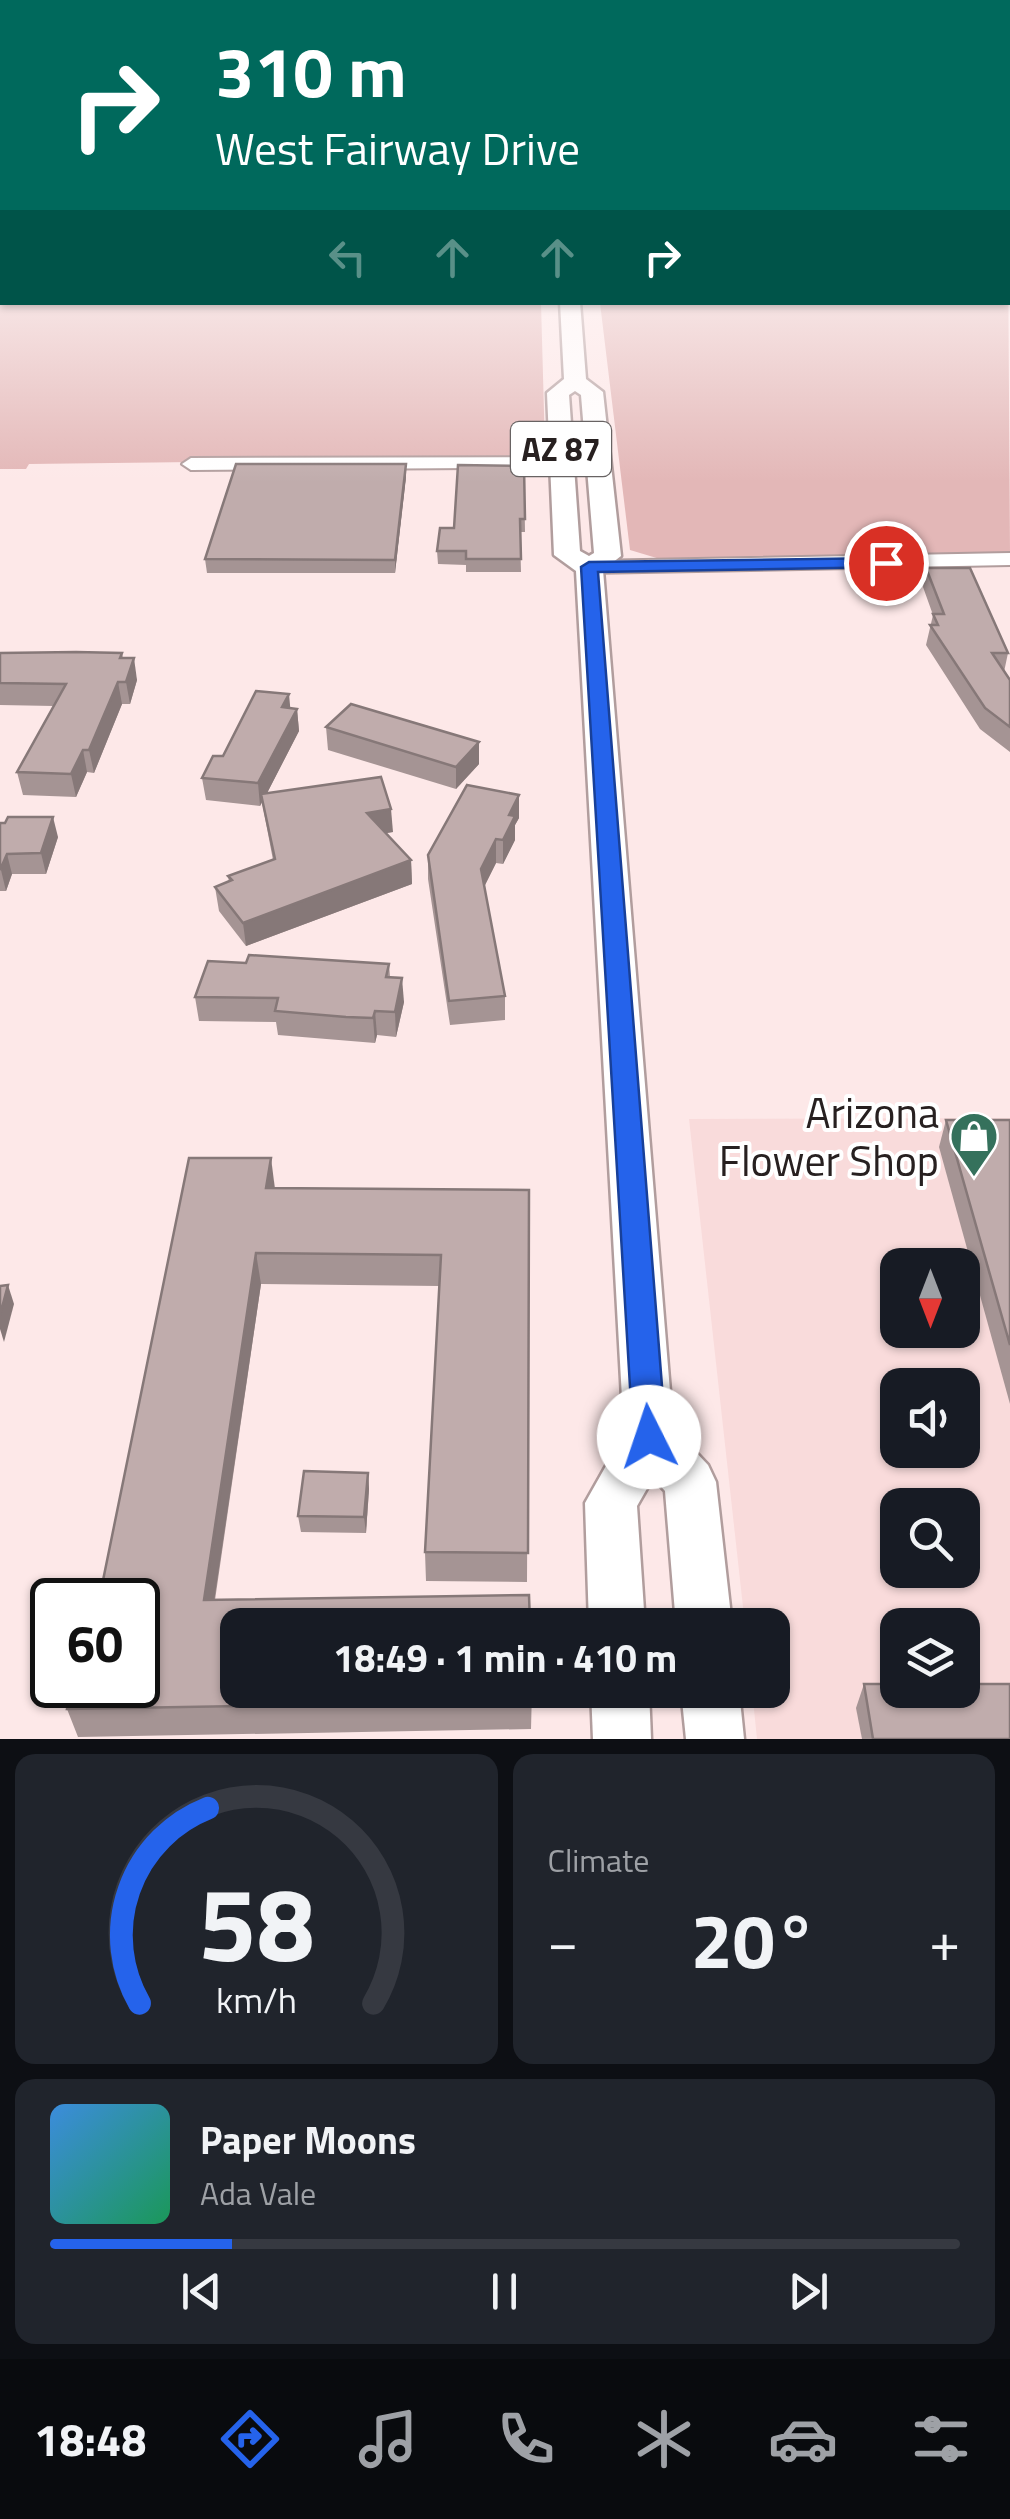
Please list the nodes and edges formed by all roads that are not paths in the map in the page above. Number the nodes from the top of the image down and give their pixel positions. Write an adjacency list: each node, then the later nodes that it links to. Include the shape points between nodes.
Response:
1 (571, 319): 2 (main road, AZ 87)
2 (575, 382): 4 (main road, AZ 87, via 558,393); 5 (main road, AZ 87, via 592,392)
3 (190, 464): 4 (street)
4 (562, 464): 5 (street); 7 (main road, AZ 87, via 567,555)
5 (600, 464): 7 (main road, AZ 87, via 608,556)
6 (1007, 565): 7 (street)
7 (589, 567): 8 (main road, AZ 87)
8 (649, 1437): 9 (main road, via 612,1503); 10 (main road, via 690,1482)
9 (616, 1608)
10 (702, 1608)
11 (621, 1708): 13 (main road)
12 (711, 1708): 14 (main road)
13 (622, 1739)
14 (714, 1739)

